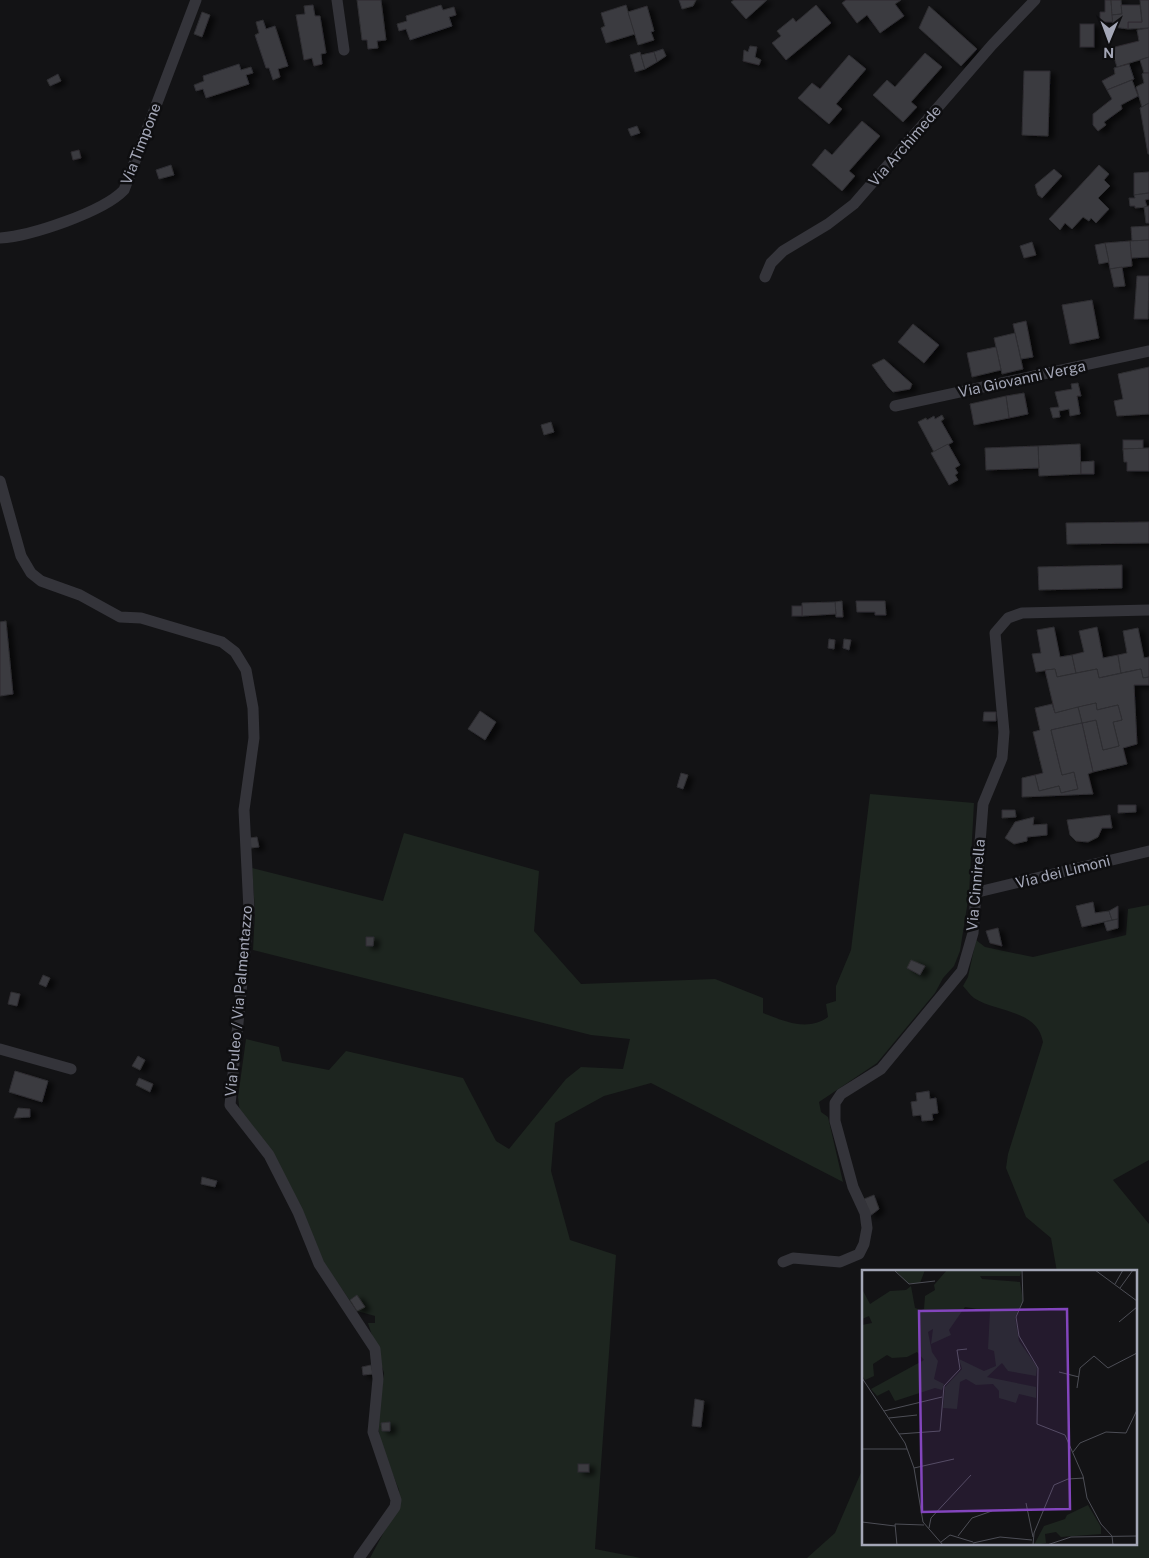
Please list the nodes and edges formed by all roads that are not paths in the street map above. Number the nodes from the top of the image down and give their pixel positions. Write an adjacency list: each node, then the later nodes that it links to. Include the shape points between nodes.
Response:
1 (196, 0): 5 (street, Via Timpone, via 124,190 115,200 101,207 27,234)
2 (337, 0): 4 (street)
3 (1035, 0): 6 (street, Via Archimede, via 854,204 784,252 771,263)
4 (344, 50)
5 (0, 238)
6 (765, 277)
7 (1149, 351): 8 (street, Via Giovanni Verga)
8 (895, 406)
9 (0, 481): 16 (street, Via Puleo / Via Palmentazzo, via 21,556 30,573 120,617 141,618 222,642 235,652 246,670 253,708 254,738 244,810 249,910 230,1105 269,1155 298,1212 319,1264 375,1349 378,1380 373,1432 396,1500 395,1507)
10 (1149, 610): 12 (street, Via Cinnirella, via 1022,613 1008,618 995,633 1004,732 1002,758 982,815)
11 (1149, 851): 12 (street, Via dei Limoni)
12 (978, 892): 15 (street, Via Cinnirella, via 974,933 962,972 881,1070 841,1094 836,1103 835,1121 853,1187 866,1213 867,1228 859,1254 840,1262 794,1258)
13 (0, 1049): 14 (street)
14 (71, 1069)
15 (783, 1262)
16 (359, 1558)

